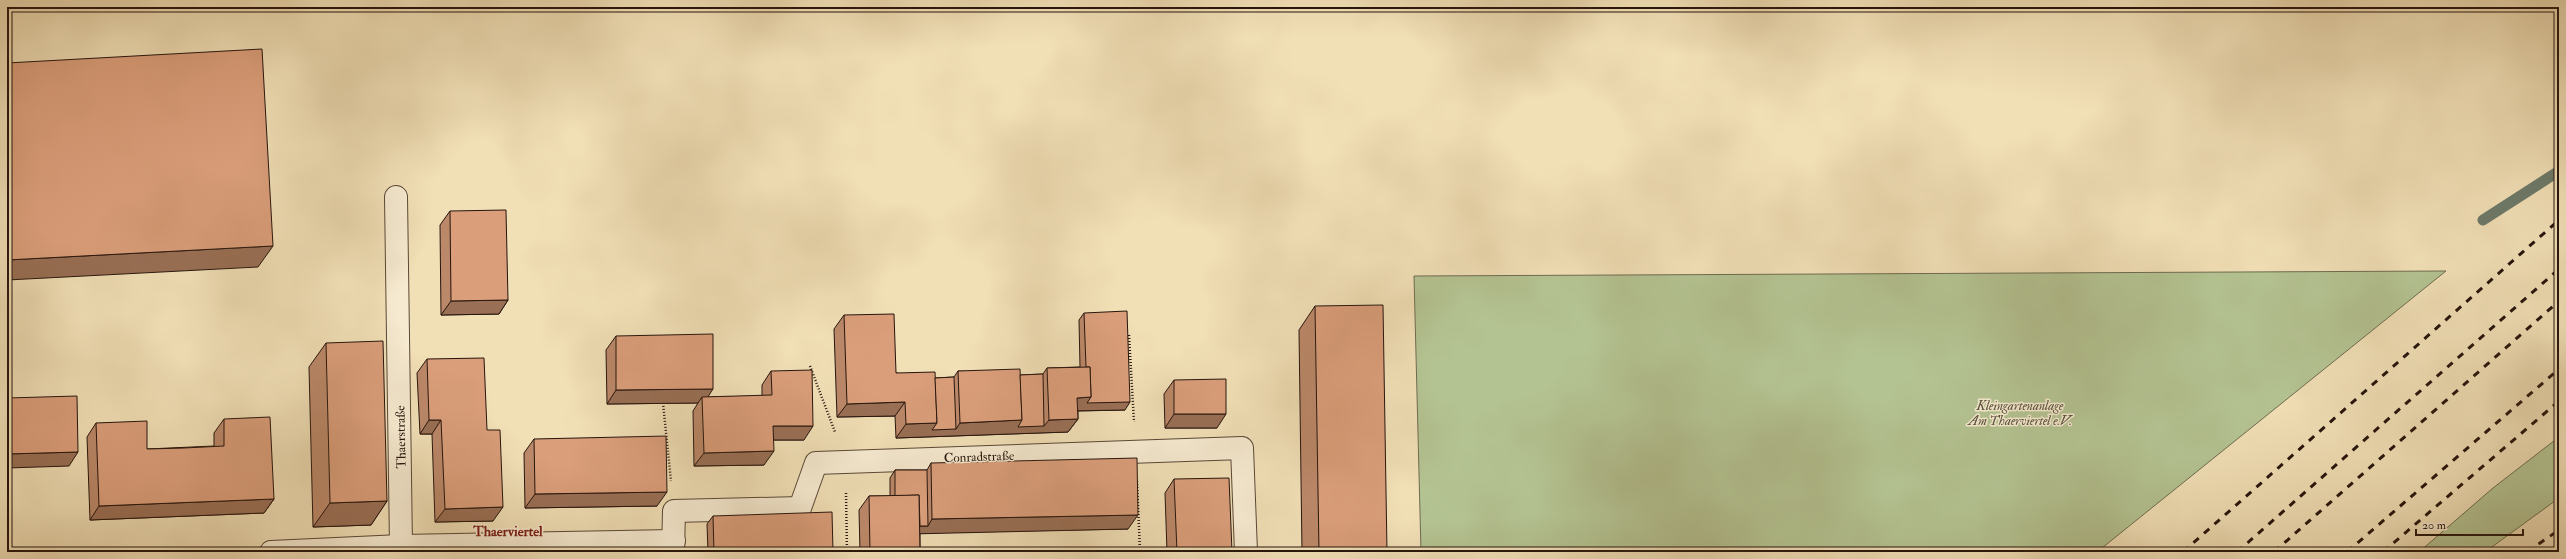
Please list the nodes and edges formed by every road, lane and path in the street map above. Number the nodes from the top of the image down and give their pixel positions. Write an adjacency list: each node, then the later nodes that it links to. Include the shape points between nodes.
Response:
1 (396, 197): 4 (street, Thaerstraße)
2 (663, 403): 3 (path)
3 (674, 511): 5 (street); 7 (street, Conradstraße, via 800,508 816,463 1242,448)
4 (402, 546): 5 (street); 6 (street)
5 (674, 546)
6 (271, 552)
7 (1246, 552)

